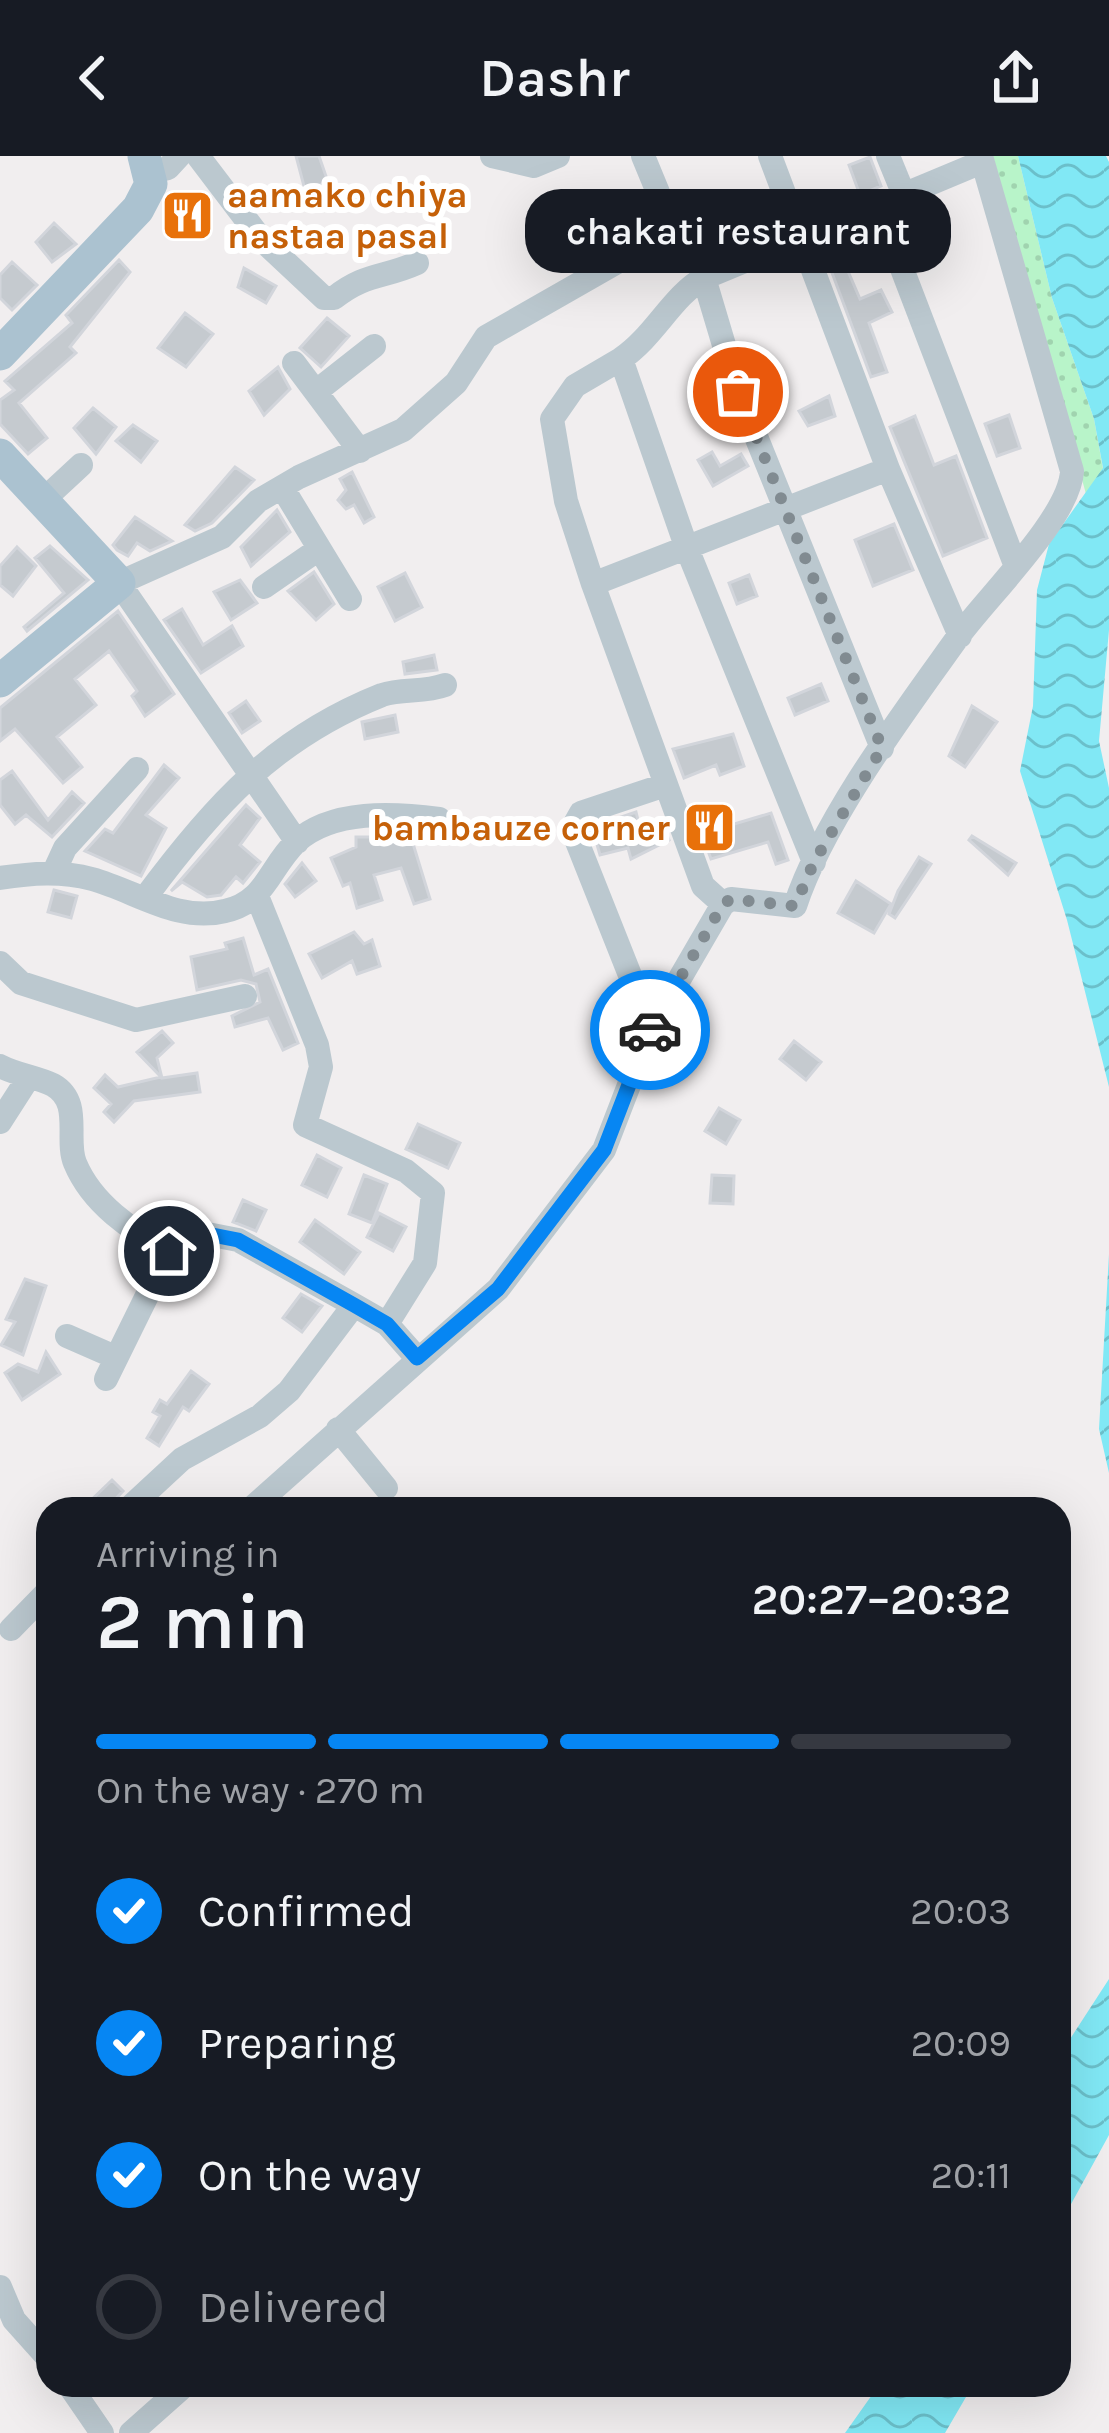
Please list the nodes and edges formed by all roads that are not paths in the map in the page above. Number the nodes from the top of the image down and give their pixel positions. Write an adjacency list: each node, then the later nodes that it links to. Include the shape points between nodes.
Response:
1 (198, 156): 12 (street, via 261,239 324,298 362,276)
2 (492, 156): 3 (street, via 534,166)
3 (558, 156)
4 (643, 156): 19 (street, via 669,219 661,237 508,322 486,338 433,408)
5 (770, 156): 11 (street)
6 (888, 156): 9 (street)
7 (982, 159): 9 (street); 28 (street, via 1072,471 1065,499)
8 (158, 161): 15 (main road, via 138,209)
9 (904, 195): 10 (street)
10 (878, 206): 11 (street); 28 (street)
11 (801, 236): 13 (street); 22 (street)
12 (417, 263)
13 (704, 278): 16 (street); 25 (street, via 738,392)
14 (374, 346): 18 (street)
15 (0, 354)
16 (621, 359): 26 (street); 30 (street, via 575,386 552,419 566,501)
17 (294, 363): 18 (street)
18 (318, 390): 19 (street)
19 (360, 451): 23 (street)
20 (0, 455): 24 (main road)
21 (82, 465): 24 (street)
22 (888, 469): 25 (street); 33 (street)
23 (282, 487): 27 (street); 29 (street, via 222,537)
24 (40, 503): 29 (main road)
25 (787, 508): 26 (street); 36 (street)
26 (686, 546): 30 (street); 42 (street)
27 (320, 549): 31 (street); 32 (street)
28 (1015, 564): 33 (street)
29 (119, 583): 34 (main road); 38 (street)
30 (593, 584): 39 (street)
31 (265, 587)
32 (350, 599)
33 (959, 636): 36 (street)
34 (0, 681)
35 (445, 685): 38 (street, via 390,692 343,712)
36 (882, 748): 42 (street)
37 (137, 769): 43 (street, via 65,848)
38 (247, 774): 41 (street); 46 (street)
39 (664, 785): 47 (street, via 703,886); 50 (street, via 581,813 572,829)
40 (439, 819): 41 (street, via 370,816)
41 (297, 842): 45 (street)
42 (814, 862): 47 (street, via 795,906)
43 (54, 872): 44 (street); 46 (street)
44 (0, 878)
45 (257, 896): 46 (street, via 211,914); 56 (street, via 317,1046 321,1067 305,1125 406,1171 433,1193 425,1262)
46 (145, 898)
47 (723, 904): 50 (street)
48 (0, 963): 49 (street, via 21,983 136,1020)
49 (244, 996)
50 (651, 1028): 58 (street, via 604,1150 498,1289)
51 (0, 1066): 52 (street)
52 (27, 1080): 53 (street); 54 (street, via 53,1085 69,1103 72,1158 106,1208)
53 (0, 1122)
54 (169, 1251): 55 (street, via 192,1231 219,1233); 57 (street, via 110,1368)
55 (354, 1305): 56 (street); 61 (street, via 289,1390 260,1416 182,1459)
56 (387, 1324): 58 (street)
57 (68, 1336)
58 (417, 1358): 59 (street)
59 (338, 1429): 60 (street); 62 (street)
60 (386, 1488)
61 (141, 1497)
62 (264, 1497)
63 (36, 1603): 64 (street)
64 (11, 1629)
65 (0, 2288): 66 (street)
66 (36, 2346)
67 (77, 2397): 69 (street)
68 (171, 2397): 70 (street)
69 (102, 2433)
70 (131, 2433)

